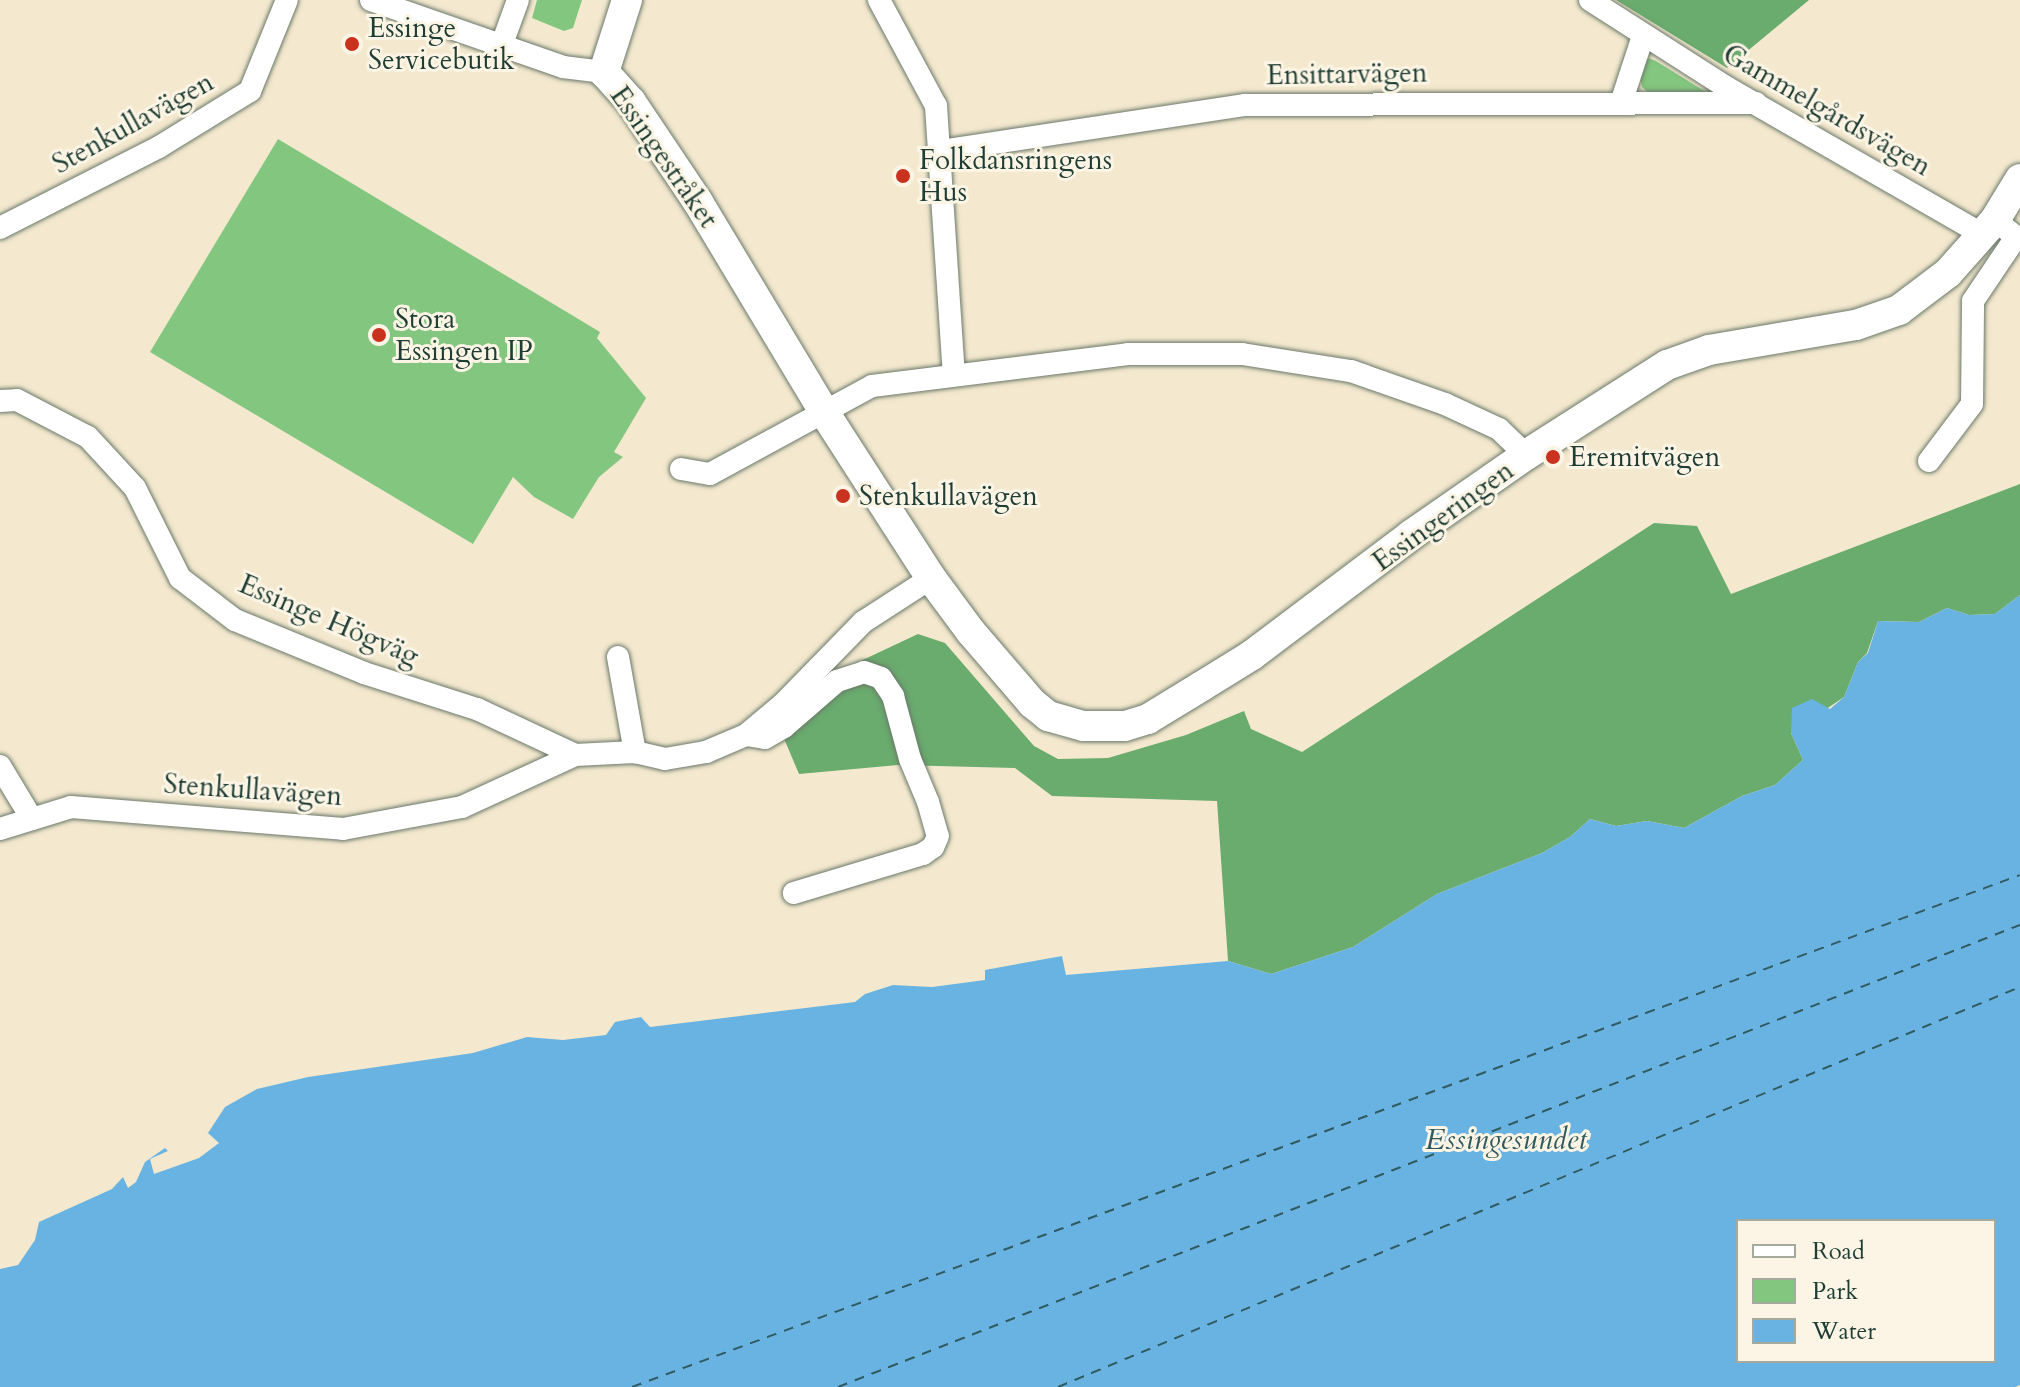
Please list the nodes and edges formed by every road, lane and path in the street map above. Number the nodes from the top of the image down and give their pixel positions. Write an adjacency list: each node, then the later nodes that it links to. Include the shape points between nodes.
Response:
1 (287, 0): 15 (street, Stenkullavägen, via 250,91 159,147)
2 (371, 0): 8 (street, Essingestråket)
3 (518, 0): 8 (street)
4 (627, 0): 9 (street)
5 (879, 0): 12 (street, via 936,106)
6 (1590, 0): 7 (street, Gammelgårdsvägen)
7 (1643, 36): 10 (street); 11 (street, Gammelgårdsvägen)
8 (502, 44): 9 (street, Essingestråket, via 563,67)
9 (604, 72): 18 (street, Essingestråket, via 631,102 698,202)
10 (1621, 103): 11 (street, Ensittarvägen); 12 (street, Ensittarvägen, via 1245,105)
11 (1756, 103): 14 (street, Gammelgårdsvägen)
12 (941, 151): 16 (street)
13 (2020, 179): 14 (street, Essingeringen)
14 (1988, 227): 19 (street, Essingeringen, via 1948,273 1899,310 1856,325 1709,350 1667,365); 20 (street, via 2016,237 1973,301 1972,404)
15 (0, 228)
16 (954, 374): 18 (street, via 872,386); 19 (street, via 1128,354 1242,354 1351,371 1432,399 1499,429)
17 (0, 401): 26 (street, Essinge Högväg, via 17,400 88,437 135,488 180,578 235,620 364,673 477,709)
18 (824, 412): 21 (street, via 710,474); 22 (street, Essingestråket)
19 (1526, 455): 22 (street, Essingeringen, via 1252,655 1148,719 1125,726 1083,726 1048,716 1012,683)
20 (1929, 461)
21 (681, 469)
22 (931, 578): 24 (street, Stenkullavägen, via 863,622)
23 (618, 657): 25 (street)
24 (746, 735): 25 (street, Stenkullavägen, via 706,752 665,759); 30 (street, via 765,738 775,733 837,681 864,672 881,678 893,696 928,802 938,836 923,854)
25 (635, 752): 26 (street, Stenkullavägen)
26 (575, 755): 28 (street, Stenkullavägen, via 462,807 343,829 71,807)
27 (0, 766): 28 (street)
28 (32, 819): 29 (street, Stenkullavägen)
29 (0, 829)
30 (794, 893)

